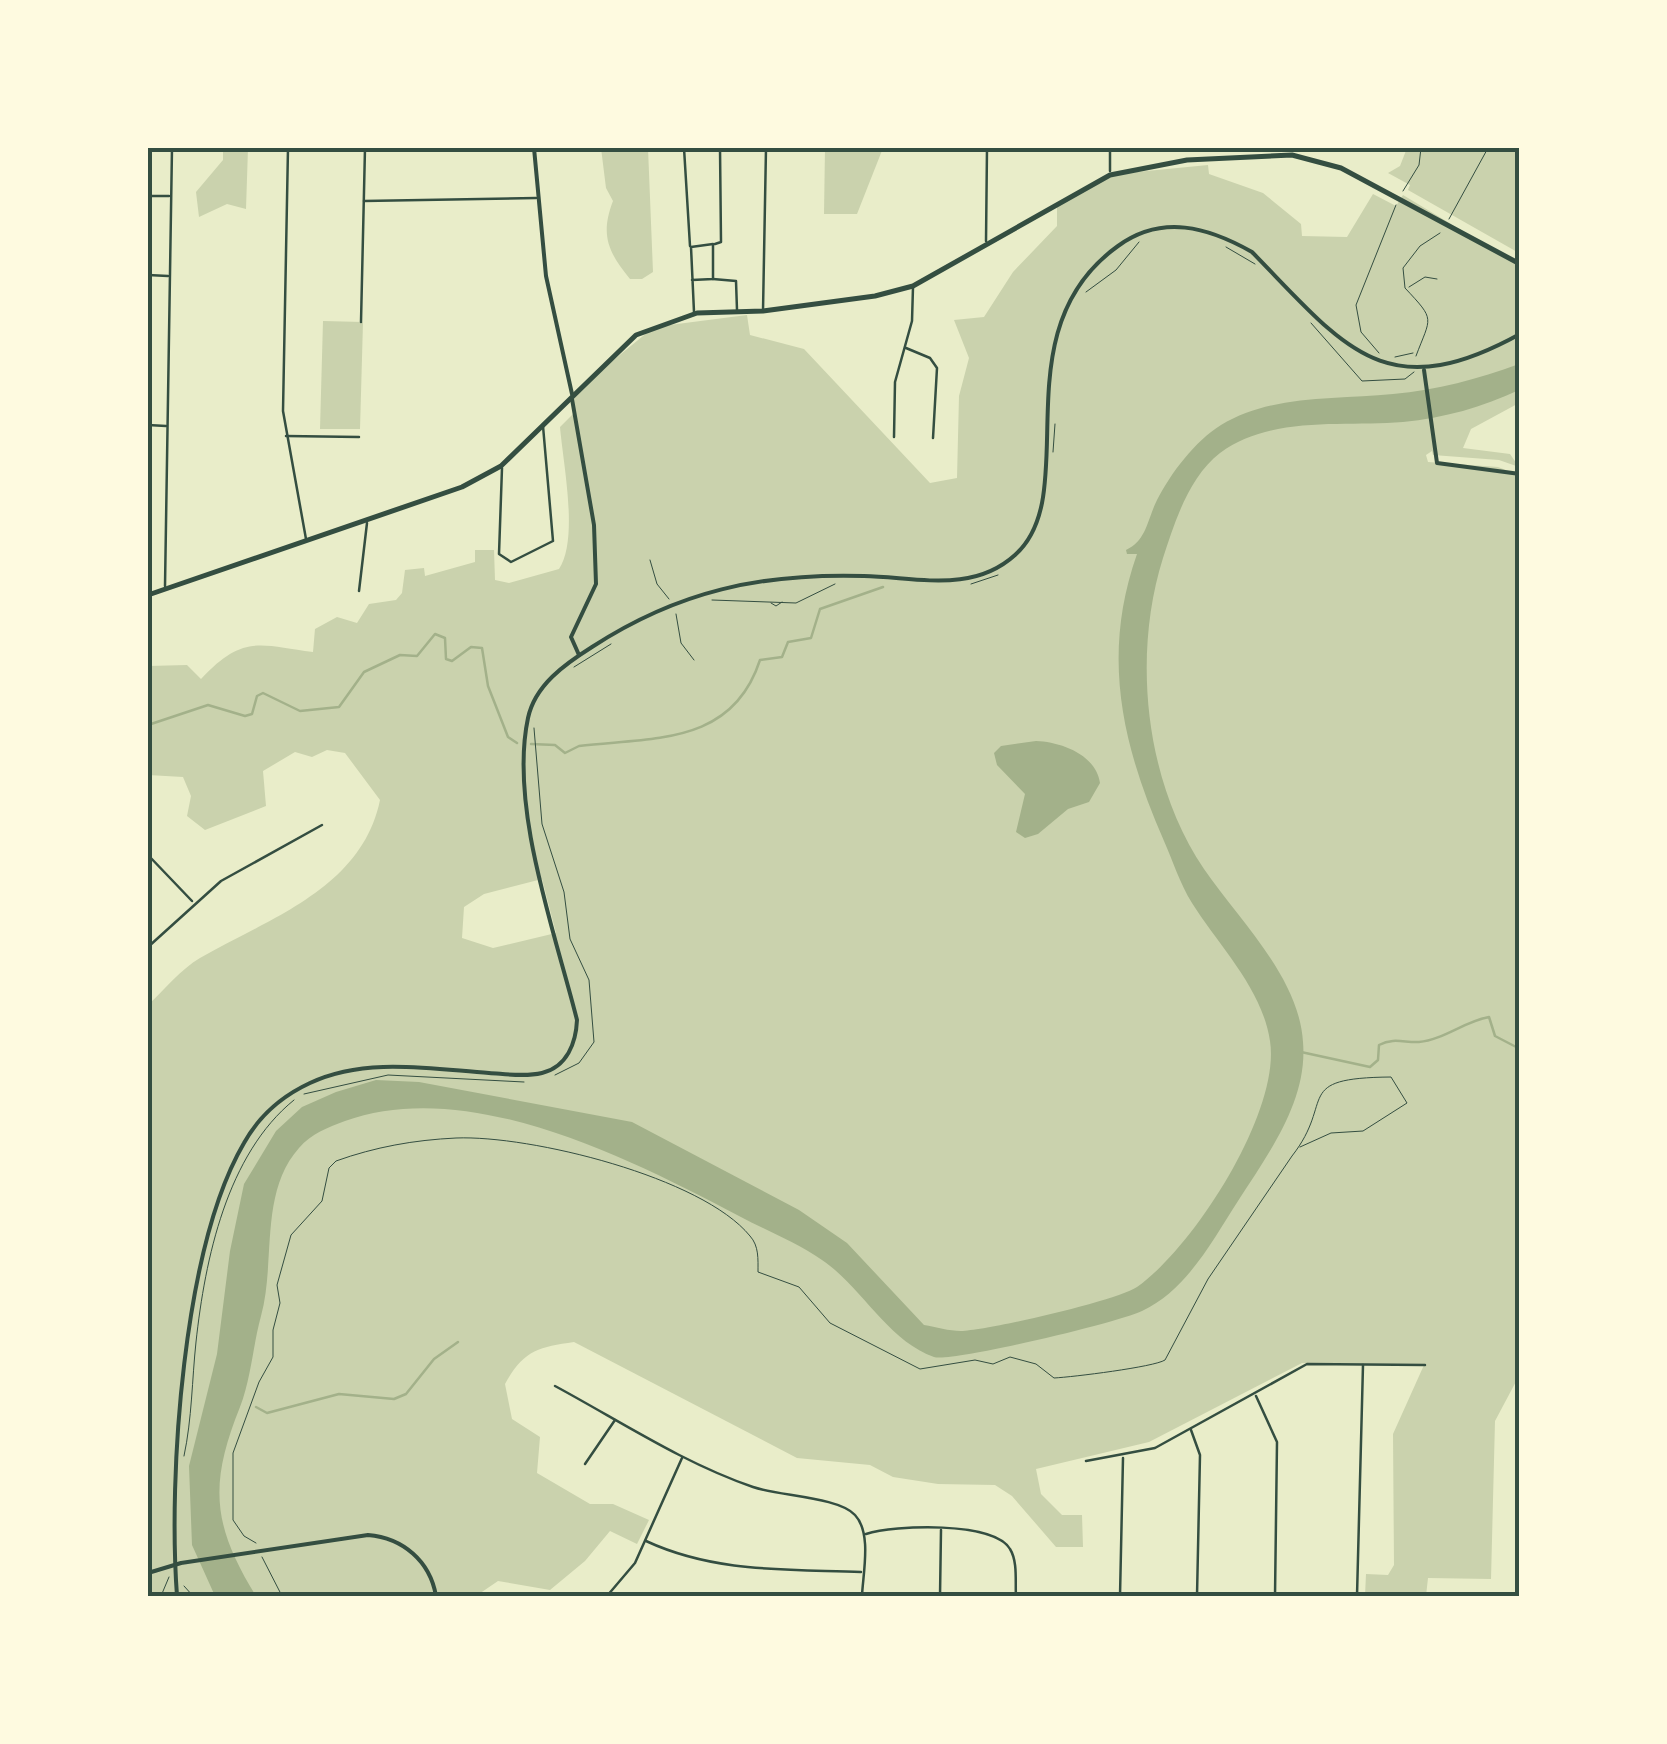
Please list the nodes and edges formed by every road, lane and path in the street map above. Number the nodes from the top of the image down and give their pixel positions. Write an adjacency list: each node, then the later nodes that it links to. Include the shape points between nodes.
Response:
1 (172, 148): 17 (street)
2 (288, 148): 53 (street)
3 (364, 148): 19 (street)
4 (534, 148): 18 (street)
5 (684, 148): 23 (street)
6 (720, 148): 21 (street, via 720,242)
7 (766, 148): 35 (street)
8 (988, 148): 22 (street)
9 (1110, 148): 15 (street)
10 (1348, 148): 13 (path)
11 (1421, 148): 43 (path, via 1356,305 1361,332)
12 (1488, 148): 33 (path, via 1441,232 1403,268)
13 (1310, 150)
14 (1292, 151): 15 (main road, via 1147,164); 25 (main road, via 1378,185)
15 (1110, 175): 22 (main road)
16 (148, 196): 17 (street)
17 (170, 196): 28 (street)
18 (538, 198): 19 (street); 48 (street, via 546,276)
19 (364, 200): 39 (street)
20 (1145, 238): 34 (path)
21 (713, 244): 23 (street); 29 (street)
22 (986, 244): 32 (main road)
23 (690, 246): 31 (street)
24 (1224, 246): 26 (path)
25 (1520, 264)
26 (1258, 267)
27 (148, 275): 28 (street)
28 (170, 276): 52 (street)
29 (713, 279): 31 (street); 36 (street, via 736,281)
30 (1437, 279): 33 (path)
31 (692, 280): 37 (street)
32 (912, 286): 35 (main road); 41 (street)
33 (1406, 288): 42 (path, via 1428,315 1429,329)
34 (1078, 297)
35 (763, 311): 36 (main road)
36 (737, 312): 37 (main road)
37 (694, 314): 48 (main road, via 636,335)
38 (1309, 320): 47 (path, via 1362,381)
39 (361, 322)
40 (1520, 334): 46 (street, via 1472,358)
41 (905, 347): 55 (street, via 895,382); 56 (street, via 937,368)
42 (1416, 352): 44 (path); 45 (path)
43 (1383, 355)
44 (1389, 357)
45 (1416, 365)
46 (1424, 370): 59 (street, via 1437,463); 75 (street, via 1353,350 1233,241 1196,227 1146,231 1098,262 1065,313 1046,391 1039,519 1006,563 973,579 821,577 717,589 639,617)
47 (1413, 374)
48 (572, 394): 50 (main road); 75 (street, via 594,525 596,584 571,637)
49 (1052, 414): 57 (path)
50 (542, 424): 58 (main road); 58 (street, via 553,541 511,562 498,554)
51 (148, 425): 52 (street)
52 (167, 426): 66 (street)
53 (285, 436): 54 (street); 61 (street)
54 (359, 437)
55 (894, 437)
56 (933, 438)
57 (1053, 453)
58 (501, 466): 60 (main road)
59 (1520, 474)
60 (367, 521): 61 (main road); 67 (street)
61 (306, 542): 66 (main road)
62 (650, 560): 69 (path, via 656,584)
63 (1002, 572): 65 (path)
64 (842, 582): 70 (path, via 796,603)
65 (971, 584)
66 (165, 589): 68 (main road)
67 (359, 591)
68 (148, 595)
69 (670, 600)
70 (709, 600)
71 (672, 606): 72 (path)
72 (675, 612): 73 (path); 76 (path, via 681,643)
73 (666, 616)
74 (614, 642): 77 (path)
75 (579, 655): 102 (street, via 534,700 523,791 577,1020 571,1050 553,1068 526,1075 396,1067 340,1073 284,1098 250,1132 227,1177 199,1284 179,1443)
76 (694, 660)
77 (565, 673)
78 (534, 720): 80 (path, via 542,824)
79 (322, 826): 82 (street)
80 (552, 846)
81 (148, 856): 82 (street)
82 (193, 902): 83 (street)
83 (148, 947)
84 (1300, 1147): 84 (path, via 1330,1133 1364,1130 1407,1102 1391,1077 1338,1079 1315,1100); 100 (path, via 1208,1279 1165,1360 1054,1378 1010,1357 920,1368 830,1323 800,1287 763,1278 750,1236 722,1213 593,1155 458,1138 398,1142 336,1161 322,1201 291,1236 277,1285 274,1357 233,1453 233,1520)
85 (206, 1281): 95 (path)
86 (1364, 1363): 87 (street); 89 (street, via 1307,1364); 119 (street)
87 (1426, 1365)
88 (555, 1386): 90 (street)
89 (1255, 1394): 91 (street); 118 (street, via 1277,1442)
90 (616, 1419): 92 (street); 96 (street)
91 (1191, 1429): 93 (street); 117 (street, via 1200,1456)
92 (682, 1456): 98 (street, via 752,1487 845,1506 858,1516); 99 (street)
93 (1123, 1457): 94 (street); 116 (street)
94 (1086, 1461)
95 (182, 1462)
96 (585, 1464)
97 (941, 1529): 98 (street); 114 (street); 115 (street, via 981,1530 999,1538 1010,1549)
98 (864, 1534): 103 (street)
99 (646, 1541): 103 (street, via 719,1566); 112 (street)
100 (260, 1548)
101 (275, 1553): 110 (path, via 261,1555)
102 (175, 1564): 104 (street); 108 (street); 111 (street, via 376,1536 419,1559)
103 (863, 1572): 113 (street)
104 (148, 1573)
105 (171, 1577): 107 (path)
106 (182, 1584): 109 (path)
107 (161, 1596)
108 (177, 1596)
109 (193, 1596)
110 (282, 1596)
111 (436, 1596)
112 (608, 1596)
113 (862, 1596)
114 (940, 1596)
115 (1016, 1596)
116 (1120, 1596)
117 (1197, 1596)
118 (1274, 1596)
119 (1357, 1596)

